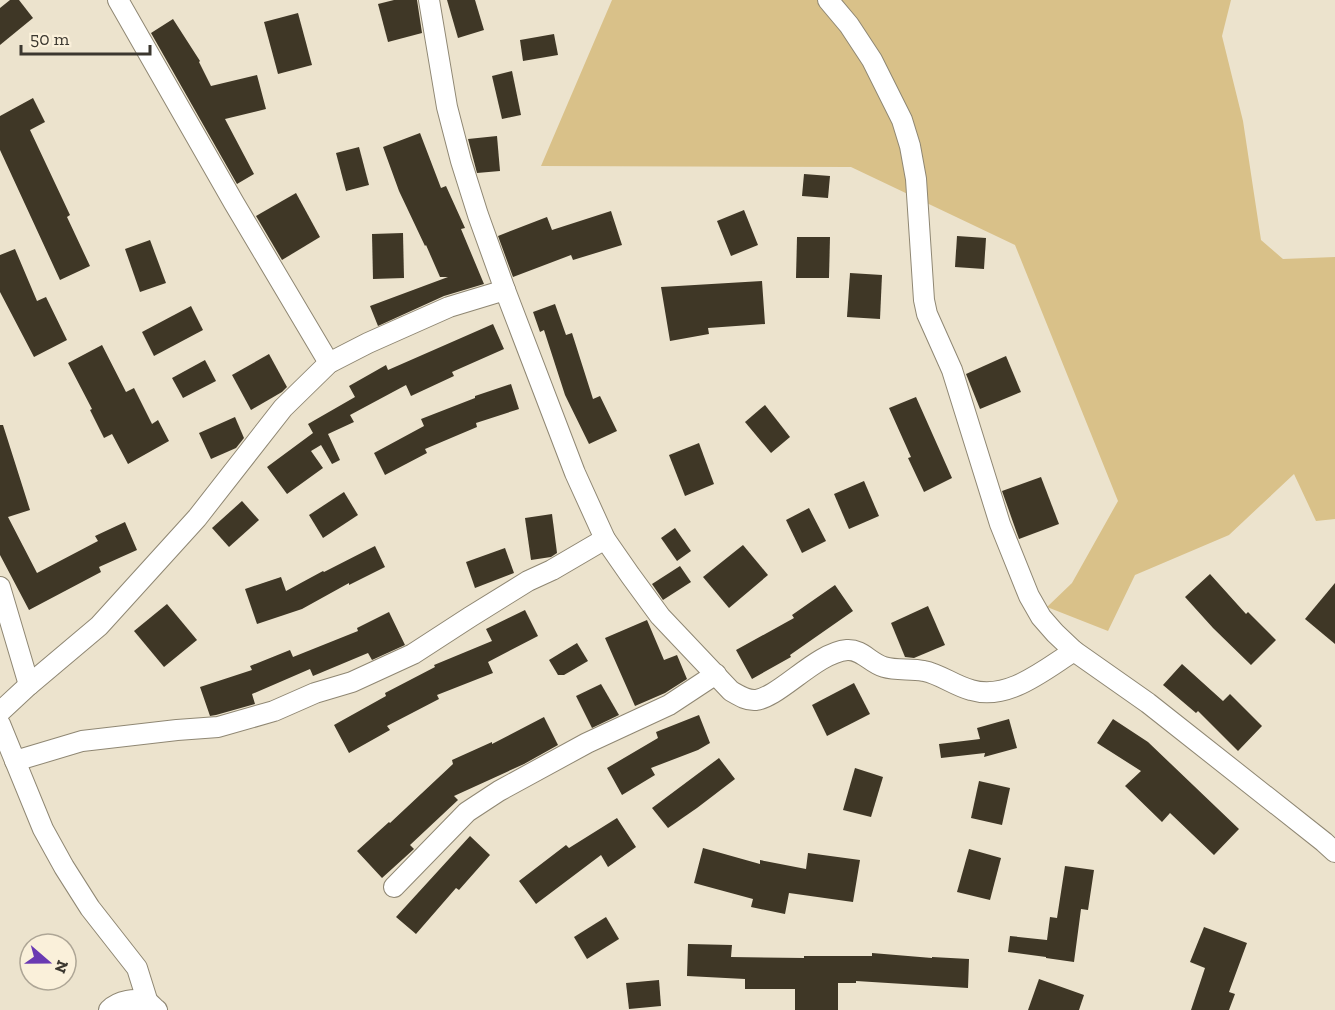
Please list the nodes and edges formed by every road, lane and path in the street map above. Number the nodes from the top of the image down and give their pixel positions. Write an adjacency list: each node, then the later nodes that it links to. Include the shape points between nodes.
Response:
1 (118, 0): 5 (street)
2 (429, 0): 4 (street, via 458,150)
3 (828, 0): 8 (street, via 872,60 902,120 916,179 927,314 952,370 1000,524 1029,596 1048,625)
4 (505, 290): 5 (street, via 449,308); 6 (street, via 575,473)
5 (329, 363): 10 (street, via 284,408 197,518 99,626)
6 (605, 539): 9 (street, via 660,616); 13 (street, via 528,581 412,654 352,682 218,727 82,741)
7 (0, 587): 10 (street)
8 (1074, 651): 9 (street, via 1027,681 992,693 958,686 926,671 885,668 851,650 825,657 784,686 755,700 730,691); 14 (street, via 1148,703)
9 (716, 674): 15 (street, via 669,705 587,743 467,812)
10 (29, 685): 11 (street)
11 (0, 712)
12 (0, 724): 13 (street)
13 (15, 760): 16 (street, via 64,867 137,968)
14 (1335, 852)
15 (394, 887)
16 (152, 1006): 17 (street, via 131,1000)
17 (109, 1010)

